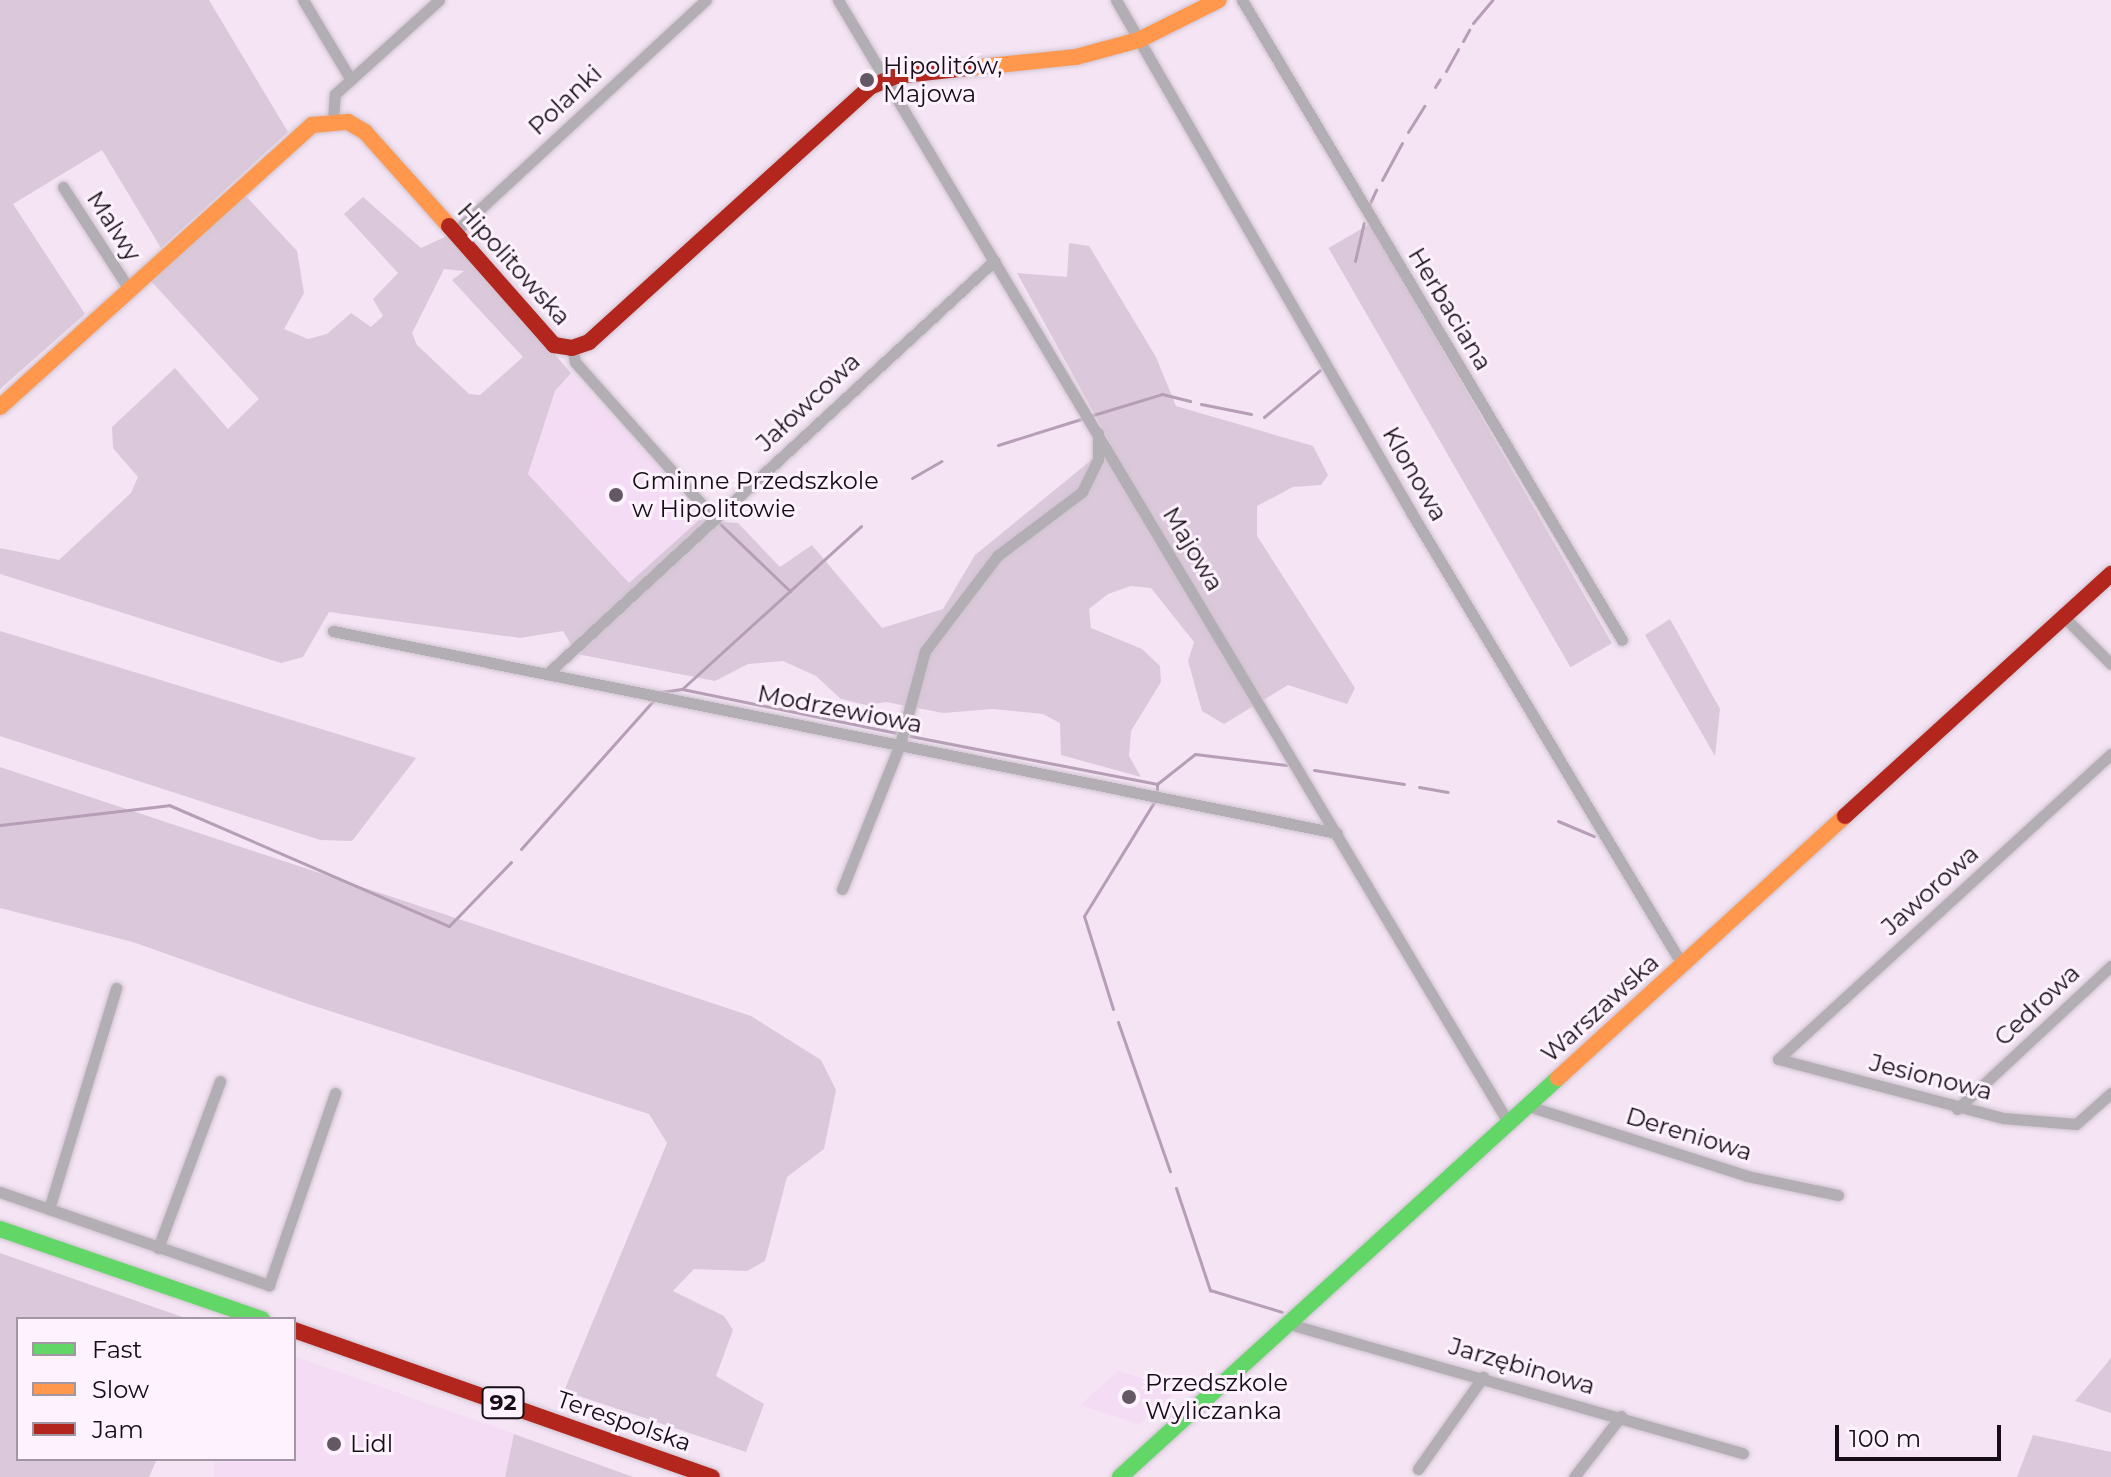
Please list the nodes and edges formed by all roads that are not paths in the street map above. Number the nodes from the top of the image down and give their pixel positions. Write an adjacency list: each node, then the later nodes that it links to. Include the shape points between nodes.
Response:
1 (303, 0): 10 (street)
2 (439, 0): 10 (street)
3 (706, 0): 13 (street, Polanki)
4 (838, 0): 9 (street, Majowa)
5 (1116, 0): 8 (street, Klonowa)
6 (1219, 0): 8 (street, Hipolitowska)
7 (1242, 0): 23 (street, Herbaciana)
8 (1139, 40): 9 (street, Hipolitowska, via 1028,64); 30 (street, Klonowa, via 1411,512)
9 (885, 79): 14 (street, Majowa); 16 (street, Hipolitowska, via 855,97 589,342)
10 (351, 80): 11 (street, via 335,94)
11 (333, 120): 13 (street, Hipolitowska, via 365,132); 15 (street, via 298,133)
12 (63, 187): 15 (street, Malwy)
13 (454, 233): 16 (street, Hipolitowska, via 554,345)
14 (994, 261): 18 (street, Majowa); 19 (street, Jałowcowa)
15 (129, 289): 17 (street)
16 (572, 348): 19 (street, via 575,362)
17 (0, 407)
18 (1098, 432): 26 (street, via 1098,459 1082,492 997,556 925,651); 28 (street, Majowa)
19 (714, 518): 25 (street, Jałowcowa)
20 (2111, 574): 21 (street, Warszawska)
21 (2064, 617): 24 (street); 30 (street, Warszawska)
22 (333, 631): 25 (street, Modrzewiowa)
23 (1622, 640)
24 (2111, 664)
25 (547, 674): 26 (street, Modrzewiowa)
26 (900, 744): 28 (street, Modrzewiowa); 29 (street)
27 (2111, 754): 33 (street, Jaworowa)
28 (1337, 833): 39 (street, Majowa)
29 (842, 889)
30 (1683, 966): 37 (street, Warszawska)
31 (2111, 966): 38 (street, Cedrowa)
32 (116, 988): 42 (street)
33 (1778, 1059): 38 (street, Jesionowa)
34 (220, 1081): 44 (street)
35 (335, 1093): 44 (street, via 269,1285)
36 (2111, 1093): 38 (street, Jesionowa, via 2076,1124)
37 (1528, 1106): 39 (street, Warszawska); 41 (street, Dereniowa, via 1747,1176)
38 (1957, 1109)
39 (1508, 1122): 46 (street, Warszawska)
40 (0, 1192): 42 (street)
41 (1838, 1195)
42 (49, 1209): 44 (street)
43 (0, 1229): 45 (street)
44 (158, 1248)
45 (256, 1317)
46 (1289, 1324): 48 (street, Jarzębinowa); 53 (street, Warszawska)
47 (296, 1331): 52 (street, Terespolska / 92)
48 (1483, 1377): 49 (street, Jarzębinowa); 51 (street)
49 (1621, 1416): 50 (street, Jarzębinowa); 54 (street)
50 (1743, 1453)
51 (1418, 1469)
52 (712, 1477)
53 (1120, 1477)
54 (1574, 1477)

